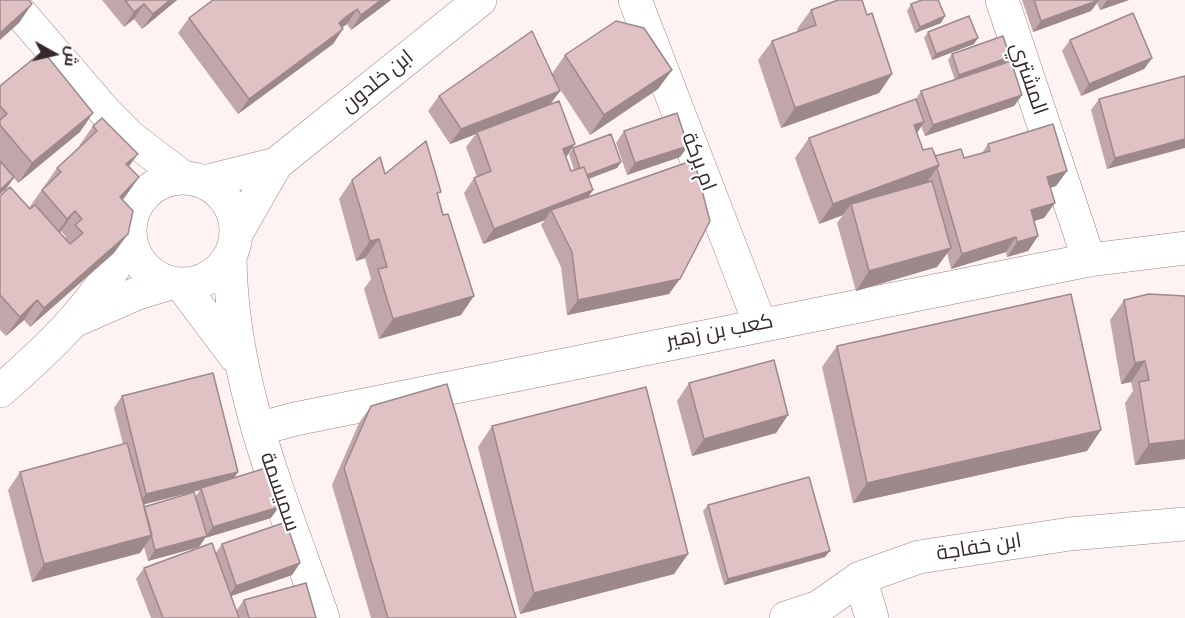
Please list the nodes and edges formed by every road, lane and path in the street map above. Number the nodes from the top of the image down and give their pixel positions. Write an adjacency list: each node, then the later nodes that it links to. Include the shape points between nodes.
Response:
1 (9, 0): 5 (street)
2 (480, 0): 6 (street, ابن خلدون)
3 (635, 0): 14 (street, ام بركة)
4 (1002, 0): 11 (street, المشتري)
5 (106, 114): 7 (street, via 130,137); 8 (street, via 128,176)
6 (276, 164): 7 (street, ابن خلدون); 9 (street, ابن خلدون)
7 (194, 180): 8 (street, via 164,181 147,193); 9 (street, via 222,194 233,213)
8 (133, 225): 12 (street, via 138,259 152,274); 13 (street, via 109,277)
9 (233, 245): 12 (street, via 217,272 201,282); 15 (street, سميسمة, via 230,292)
10 (1185, 248): 11 (street, كعب بن زهير)
11 (1089, 260): 14 (street, كعب بن زهير)
12 (176, 284): 13 (street, via 128,297); 15 (street, سميسمة, via 223,337)
13 (77, 320): 16 (street)
14 (760, 324): 17 (street, كعب بن زهير)
15 (240, 365): 17 (street, سميسمة)
16 (1, 388)
17 (258, 429): 20 (street, سميسمة)
18 (1185, 524): 19 (street, ابن خفاجة, via 1070,534 919,557)
19 (860, 578): 21 (street, ابن خفاجة, via 819,607); 22 (street)
20 (323, 618)
21 (786, 618)
22 (872, 618)

